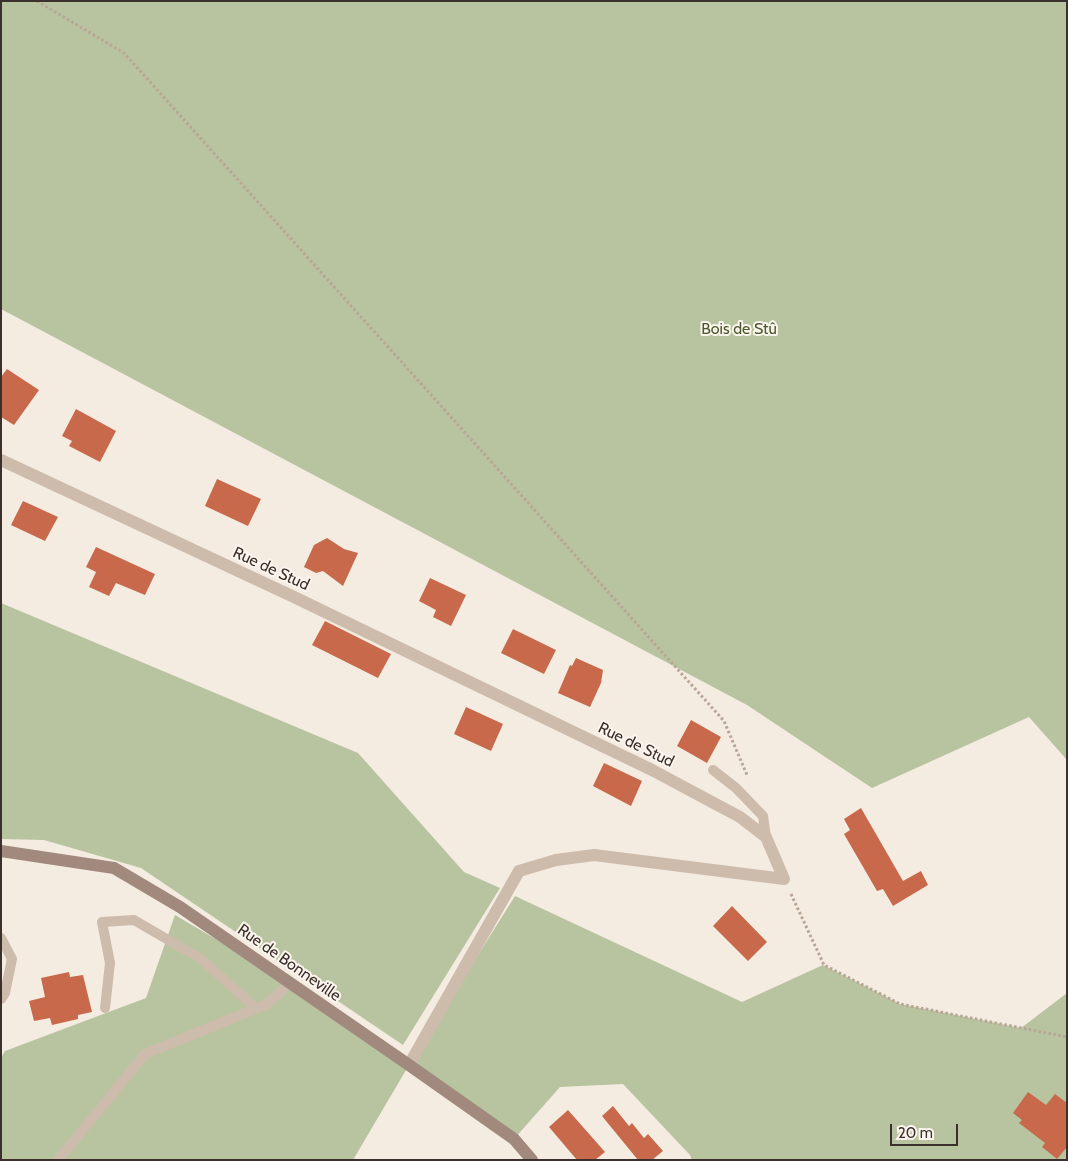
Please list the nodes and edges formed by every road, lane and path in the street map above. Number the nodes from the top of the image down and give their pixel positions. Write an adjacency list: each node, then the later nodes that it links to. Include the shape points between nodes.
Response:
1 (37, 1): 4 (path, via 124,53 724,721 754,792)
2 (1, 460): 5 (street, Rue de Stud, via 652,770 740,816)
3 (713, 770): 4 (lane)
4 (754, 805): 5 (lane, via 763,816)
5 (766, 837): 7 (street, Rue de Stud)
6 (1, 850): 9 (street, Rue de Bonneville, via 114,868 180,907)
7 (784, 878): 13 (path, via 824,965 900,1004); 14 (street, via 594,855 556,860 519,871)
8 (1, 938): 10 (lane, via 12,959)
9 (290, 983): 12 (lane, via 267,1004); 14 (street, Rue de Bonneville)
10 (1, 999)
11 (105, 1008): 12 (lane, via 110,963 102,922 134,920 201,959)
12 (256, 1008): 15 (lane, via 145,1054)
13 (1067, 1037)
14 (409, 1065): 16 (street, Rue de Bonneville, via 514,1139)
15 (58, 1160)
16 (532, 1160)

